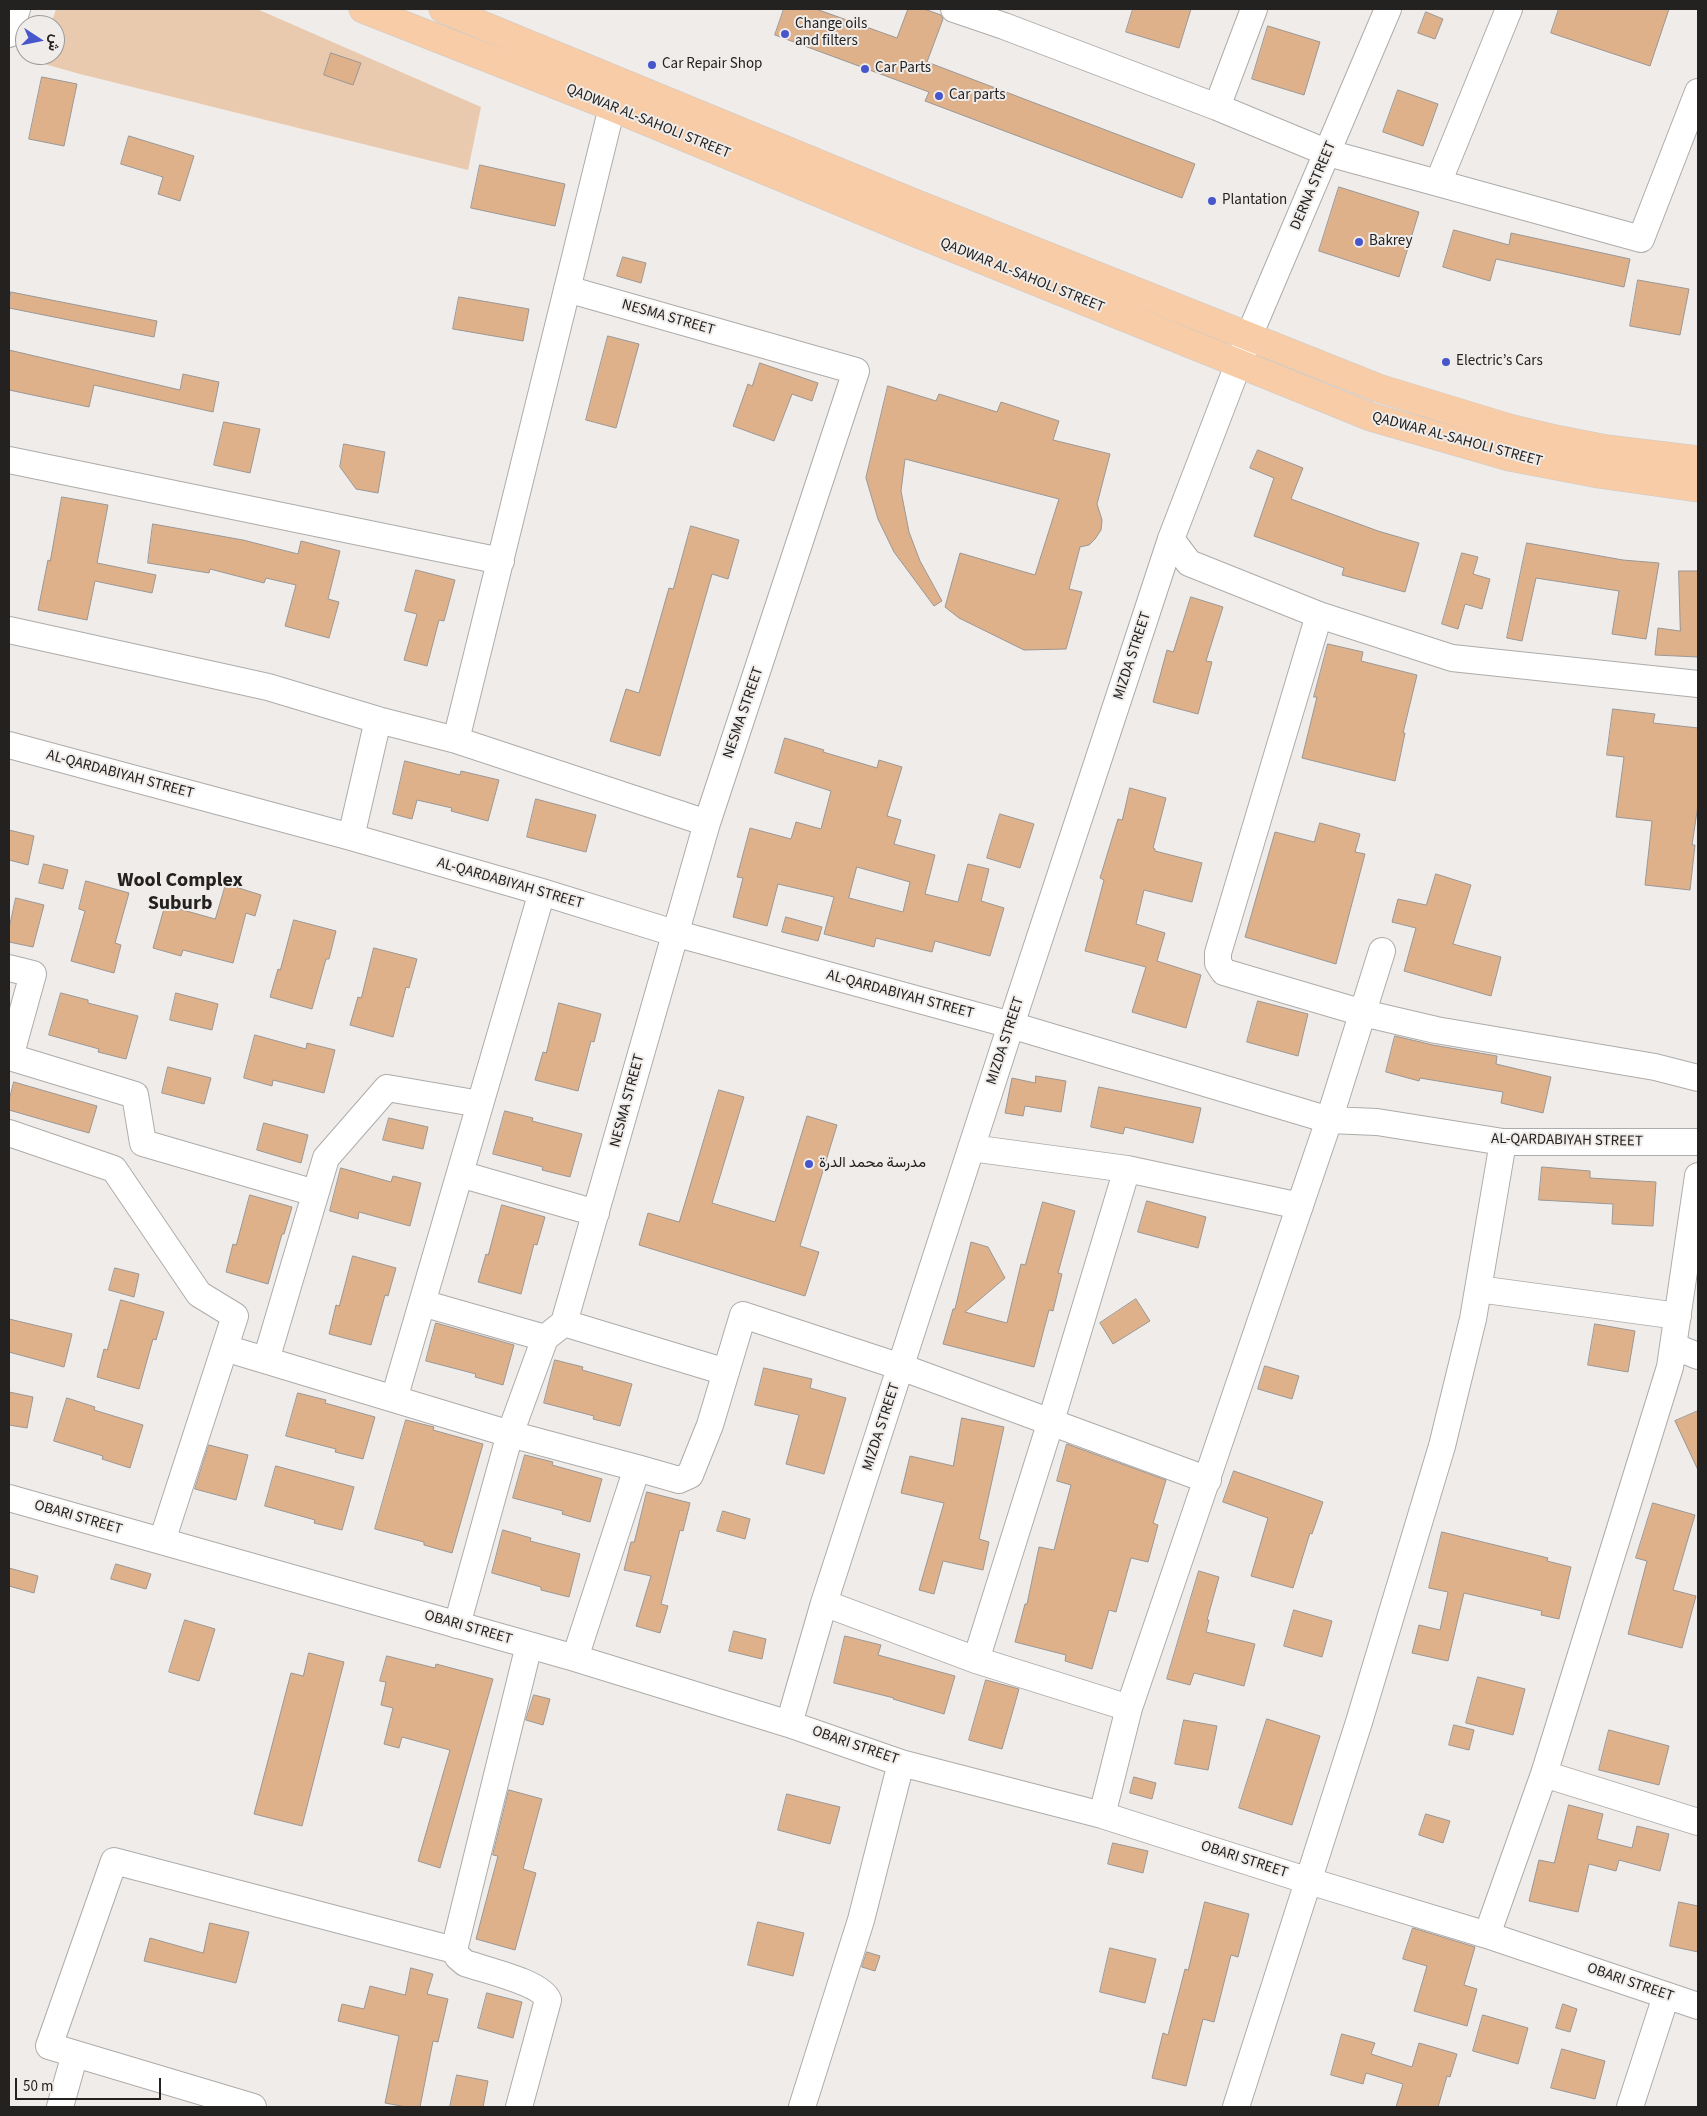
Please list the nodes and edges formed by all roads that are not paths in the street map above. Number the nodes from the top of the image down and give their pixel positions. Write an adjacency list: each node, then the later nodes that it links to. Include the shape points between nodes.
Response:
1 (18, 9): 9 (street)
2 (363, 9): 11 (highway, QADWAR AL-SAHOLI STREET)
3 (443, 9): 16 (highway, via 914,203)
4 (954, 9): 8 (street)
5 (1254, 9): 12 (street)
6 (1388, 9): 13 (street, DERNA STREET)
7 (1509, 9): 14 (street)
8 (1008, 17): 12 (street)
9 (9, 34)
10 (1698, 92): 14 (street, via 1641,239)
11 (612, 107): 15 (street); 17 (highway, QADWAR AL-SAHOLI STREET)
12 (1217, 107): 13 (street)
13 (1328, 153): 14 (street); 16 (street, DERNA STREET)
14 (1438, 183)
15 (567, 289): 22 (street); 29 (street, NESMA STREET, via 856,371)
16 (1249, 336): 17 (street, DERNA STREET); 19 (highway, via 1378,388 1509,428 1606,449)
17 (1238, 364): 20 (highway, QADWAR AL-SAHOLI STREET, via 1371,417 1510,457); 21 (street, MIZDA STREET)
18 (9, 460): 22 (street)
19 (1698, 460)
20 (1698, 488)
21 (1171, 539): 23 (street, via 1189,563); 36 (street, MIZDA STREET)
22 (500, 561): 27 (street)
23 (1319, 615): 25 (street, via 1452,658); 35 (street, via 1218,953 1218,963 1224,972 1234,976)
24 (9, 630): 26 (street, via 268,687)
25 (1698, 684)
26 (378, 720): 27 (street); 30 (street)
27 (456, 740): 29 (street)
28 (9, 745): 30 (street, AL-QARDABIYAH STREET)
29 (707, 823): 32 (street, NESMA STREET)
30 (351, 837): 31 (street, AL-QARDABIYAH STREET)
31 (542, 892): 32 (street, AL-QARDABIYAH STREET); 38 (street)
32 (674, 934): 36 (street, AL-QARDABIYAH STREET); 51 (street, NESMA STREET)
33 (1382, 951): 35 (street)
34 (9, 968): 43 (street, via 33,974 10,1057 134,1095)
35 (1363, 1013): 37 (street, via 1436,1030 1655,1067); 39 (street)
36 (1011, 1026): 39 (street, AL-QARDABIYAH STREET); 44 (street, MIZDA STREET)
37 (1698, 1078)
38 (480, 1104): 47 (street); 49 (street, via 387,1088 326,1158)
39 (1328, 1120): 41 (street, AL-QARDABIYAH STREET, via 1377,1122); 50 (street)
40 (9, 1133): 45 (street)
41 (1503, 1142): 42 (street, AL-QARDABIYAH STREET); 52 (street)
42 (1698, 1142)
43 (143, 1143): 45 (street); 49 (street)
44 (971, 1148): 46 (street); 60 (street, MIZDA STREET)
45 (114, 1169): 57 (street, via 199,1294 235,1316)
46 (1127, 1169): 50 (street); 63 (street)
47 (460, 1174): 51 (street); 53 (street)
48 (1698, 1176): 54 (street)
49 (315, 1193): 59 (street)
50 (1300, 1206): 66 (street)
51 (596, 1213): 55 (street, NESMA STREET)
52 (1478, 1289): 54 (street); 80 (street, via 1442,1446)
53 (422, 1303): 55 (street); 62 (street)
54 (1678, 1316): 56 (street)
55 (555, 1330): 61 (street); 64 (street, NESMA STREET)
56 (1673, 1346): 58 (street); 77 (street, via 1670,1367)
57 (225, 1348): 59 (street); 68 (street)
58 (1698, 1356)
59 (266, 1360): 62 (street)
60 (901, 1367): 61 (street, via 743,1314); 63 (street); 69 (street, MIZDA STREET)
61 (726, 1372): 65 (street, via 690,1475 679,1480)
62 (394, 1399): 64 (street)
63 (1051, 1421): 66 (street); 73 (street)
64 (510, 1434): 65 (street); 70 (street, NESMA STREET)
65 (637, 1468): 72 (street)
66 (1208, 1480): 74 (street)
67 (9, 1498): 68 (street, OBARI STREET)
68 (162, 1541): 70 (street, OBARI STREET)
69 (824, 1603): 73 (street); 75 (street, MIZDA STREET)
70 (457, 1625): 71 (street, OBARI STREET)
71 (529, 1645): 72 (street, OBARI STREET); 82 (street)
72 (575, 1658): 75 (street, OBARI STREET)
73 (976, 1660): 74 (street)
74 (1129, 1708): 78 (street)
75 (789, 1724): 76 (street, OBARI STREET)
76 (901, 1763): 78 (street, OBARI STREET); 89 (street, via 861,1920)
77 (1544, 1774): 79 (street); 81 (street)
78 (1102, 1815): 80 (street, OBARI STREET)
79 (1698, 1822)
80 (1308, 1881): 81 (street, OBARI STREET); 90 (street)
81 (1487, 1935): 83 (street, OBARI STREET)
82 (454, 1950): 85 (street, via 114,1861 49,2046); 88 (street, via 465,1963 536,1987 546,1994 548,2000)
83 (1666, 1996): 84 (street, OBARI STREET); 91 (street)
84 (1698, 2006)
85 (75, 2054): 86 (street); 87 (street)
86 (60, 2107)
87 (253, 2107)
88 (519, 2107)
89 (802, 2107)
90 (1236, 2107)
91 (1630, 2107)

